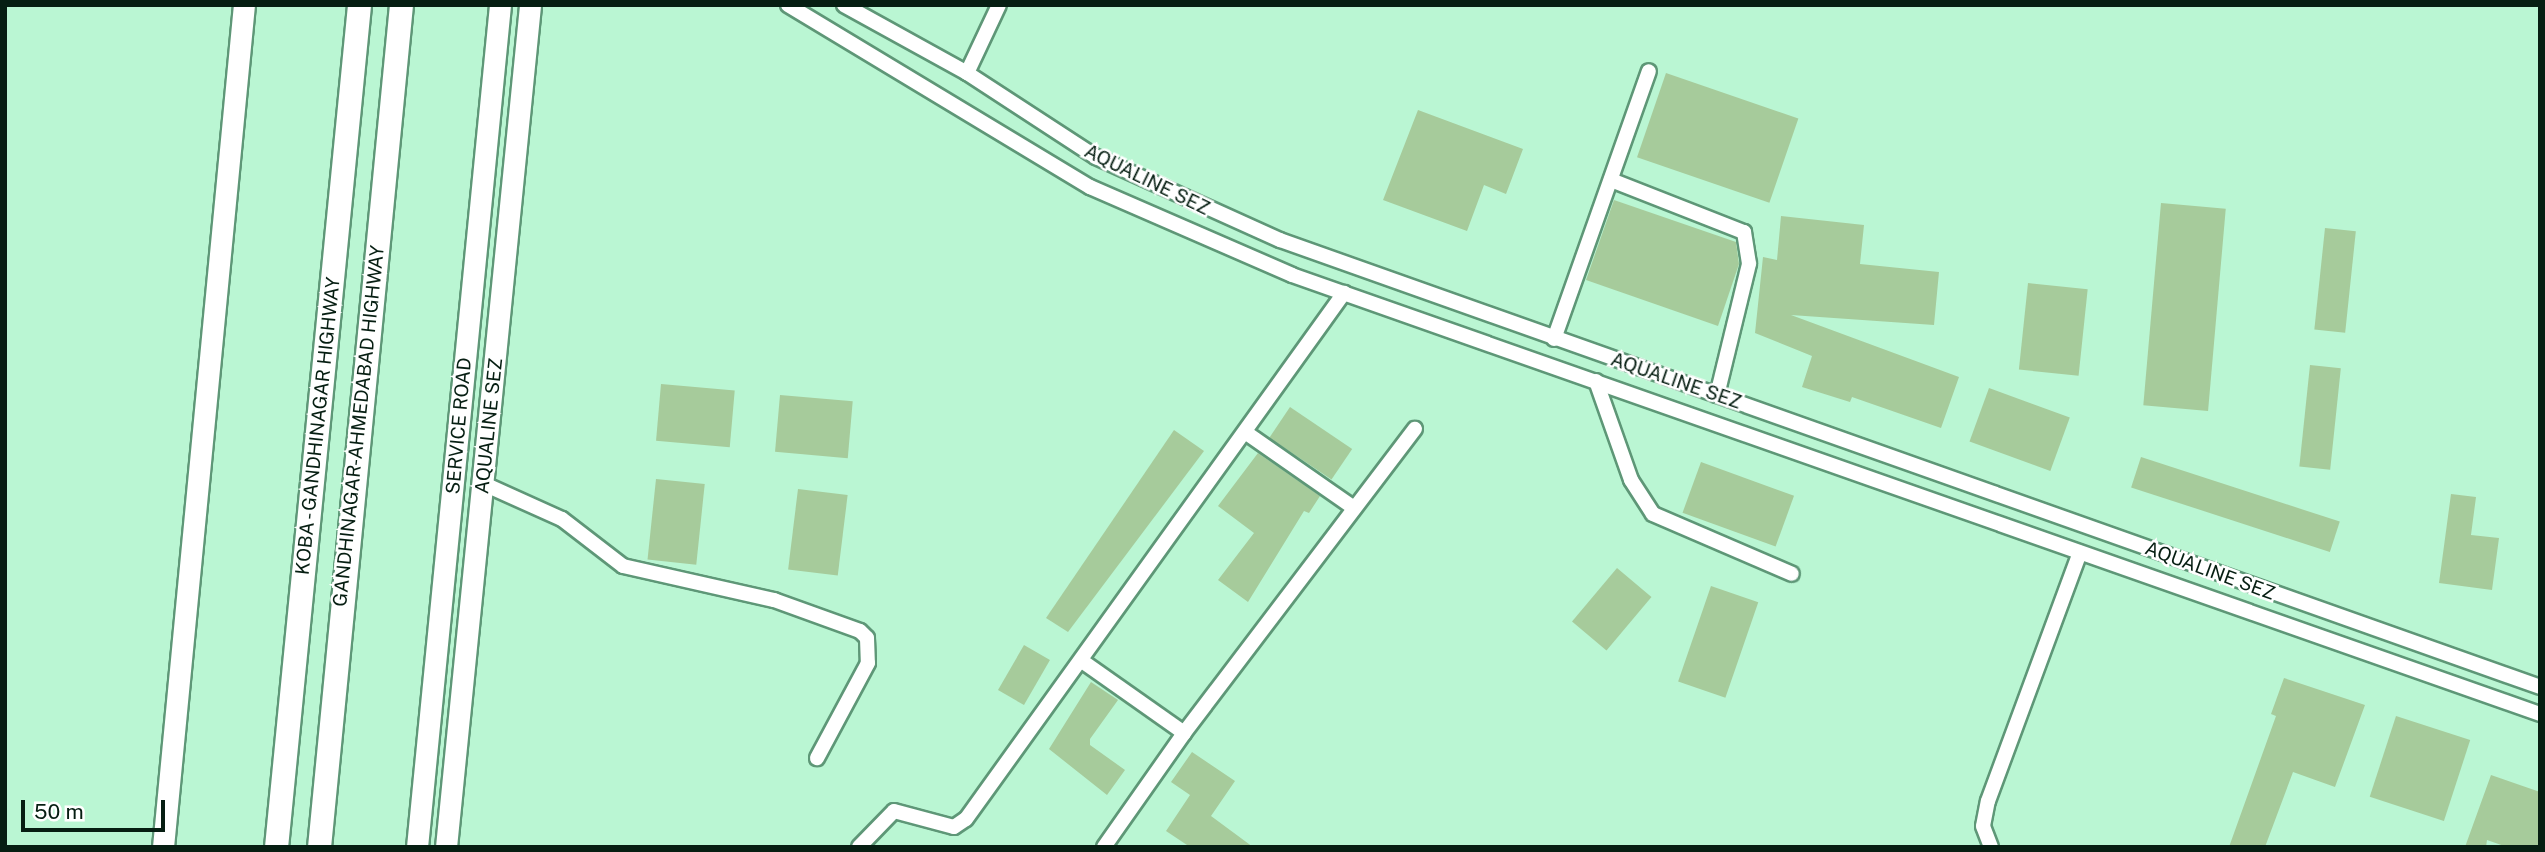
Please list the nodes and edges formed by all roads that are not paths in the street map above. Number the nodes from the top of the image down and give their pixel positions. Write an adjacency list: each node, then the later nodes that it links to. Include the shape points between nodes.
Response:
1 (244, 5): 27 (street)
2 (359, 5): 28 (main road, KOBA - GANDHINAGAR HIGHWAY)
3 (401, 5): 29 (main road, GANDHINAGAR-AHMEDABAD HIGHWAY)
4 (500, 5): 30 (street, SERVICE ROAD)
5 (530, 5): 18 (street, AQUALINE SEZ)
6 (788, 5): 12 (street, via 1090,187)
7 (844, 5): 10 (street, AQUALINE SEZ)
8 (999, 5): 10 (street)
9 (1649, 71): 11 (street)
10 (967, 74): 13 (street, AQUALINE SEZ, via 1052,131 1181,199)
11 (1611, 180): 13 (street); 15 (street, via 1736,225 1749,242)
12 (1343, 293): 14 (street); 17 (street)
13 (1554, 339): 15 (street, AQUALINE SEZ)
14 (1596, 381): 20 (street); 21 (street, via 1631,480 1653,514)
15 (1717, 395): 23 (street, AQUALINE SEZ)
16 (1415, 429): 19 (street)
17 (1245, 432): 19 (street); 22 (street)
18 (484, 484): 26 (street, via 562,519 623,566 774,600 860,631 867,638 868,663); 31 (street, AQUALINE SEZ)
19 (1354, 508): 25 (street)
20 (2080, 552): 24 (street); 34 (street, via 1988,801 1983,826)
21 (1792, 575)
22 (1082, 661): 25 (street); 32 (street, via 966,819 954,827 943,826 894,811)
23 (2540, 687)
24 (2540, 714)
25 (1184, 733): 33 (street)
26 (817, 758)
27 (163, 847)
28 (276, 847)
29 (319, 847)
30 (417, 847)
31 (446, 847)
32 (859, 847)
33 (1104, 847)
34 (1990, 847)

